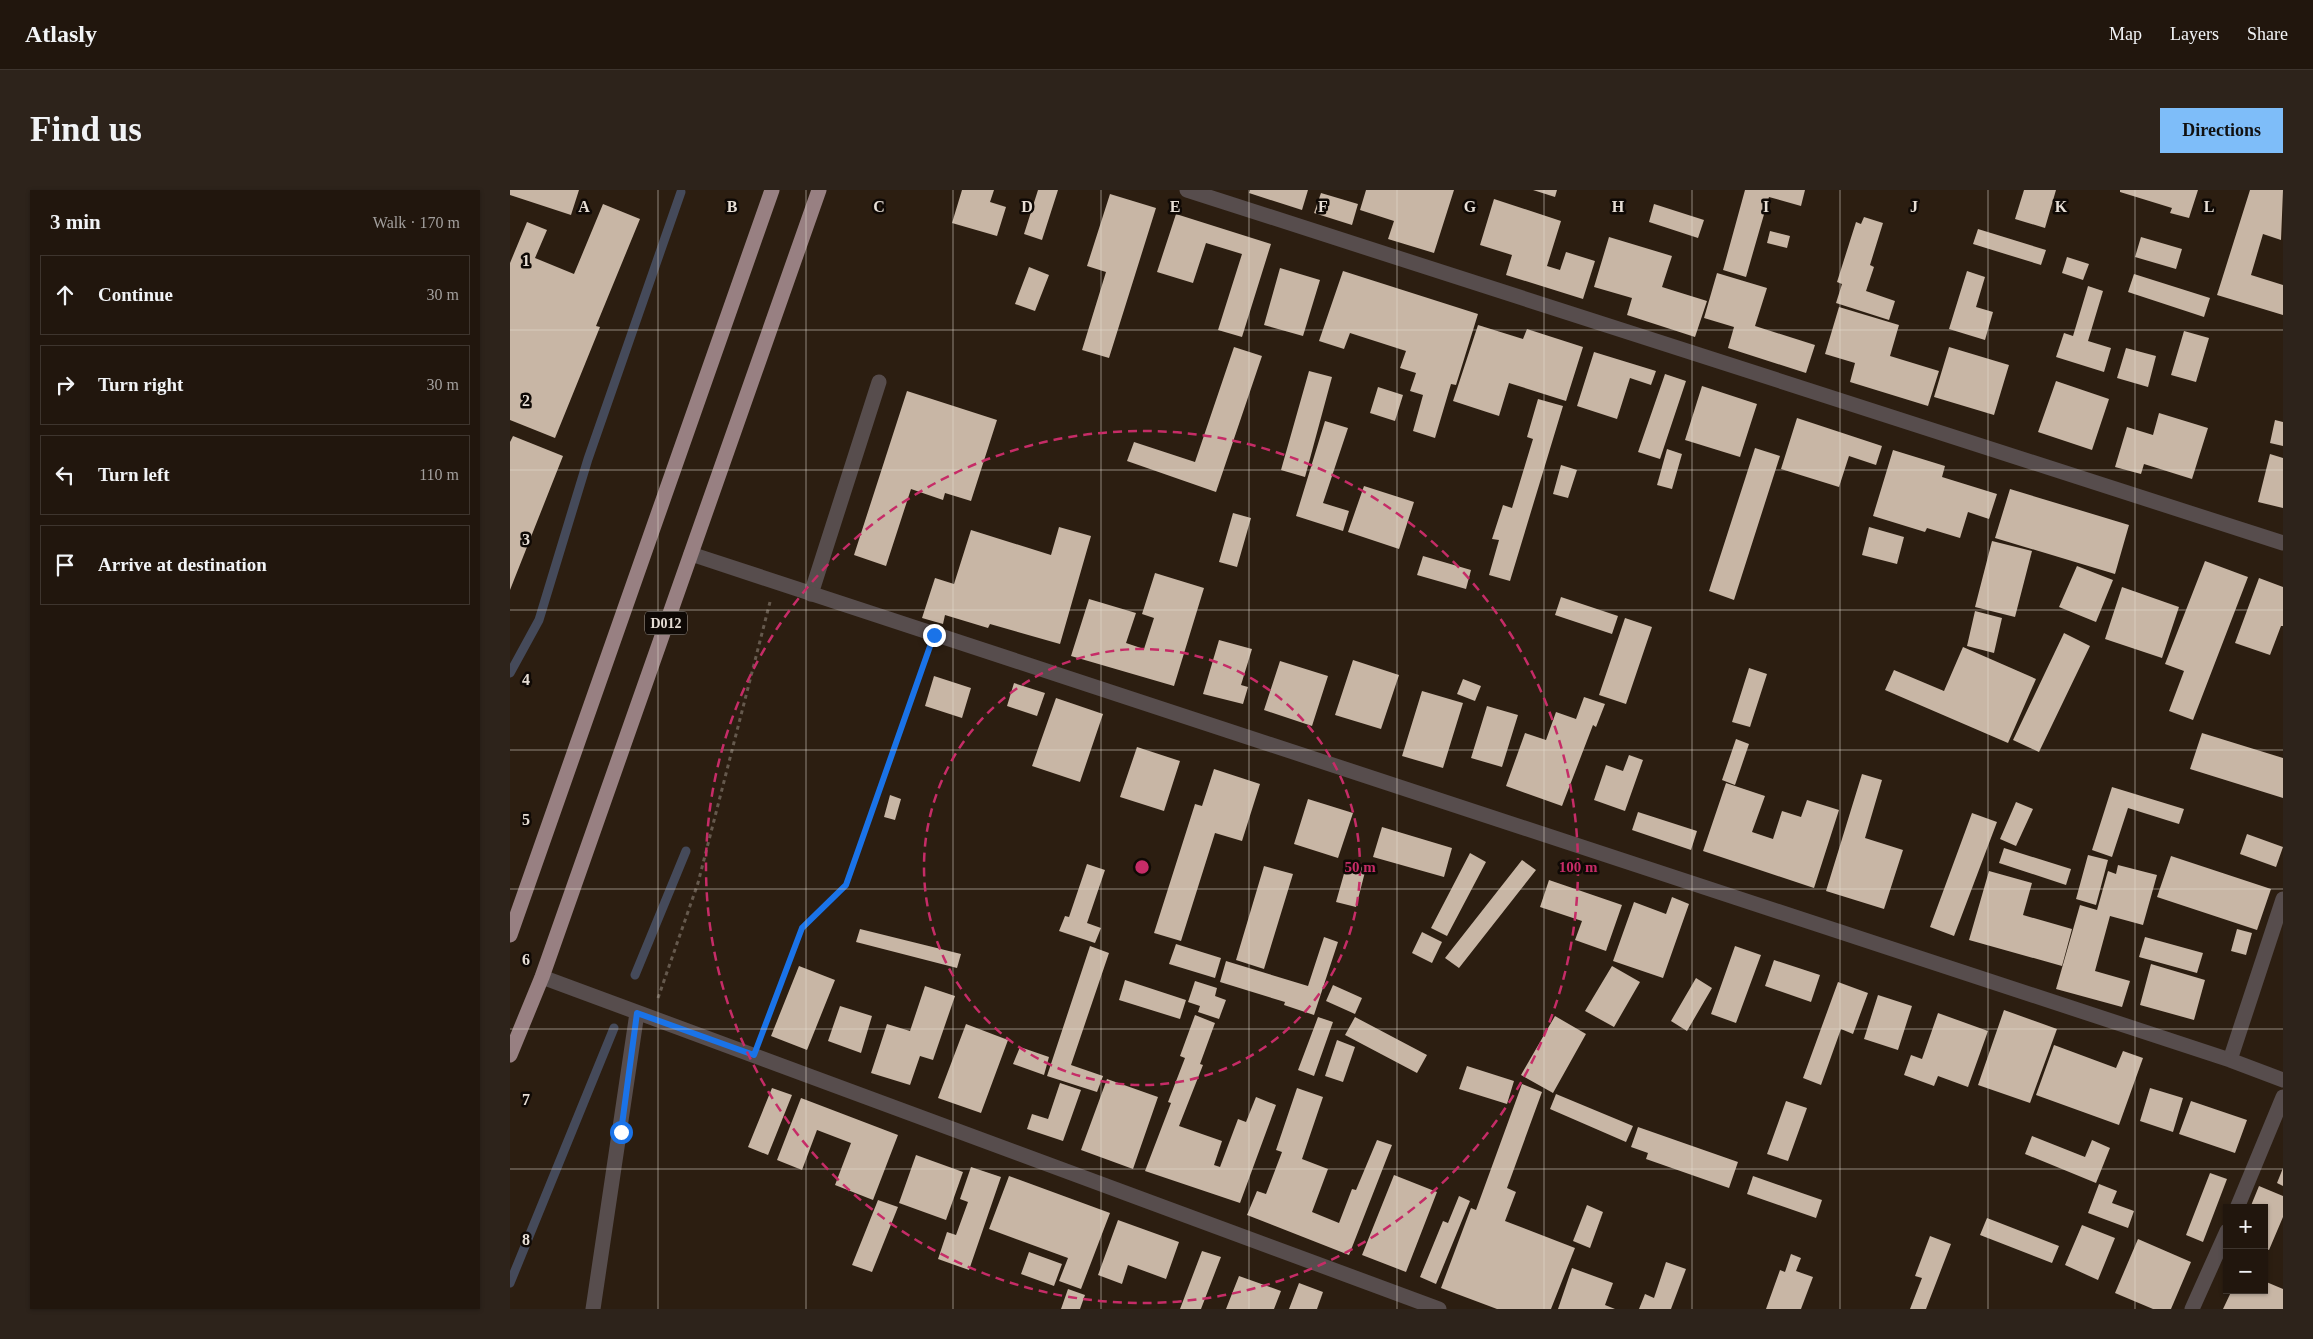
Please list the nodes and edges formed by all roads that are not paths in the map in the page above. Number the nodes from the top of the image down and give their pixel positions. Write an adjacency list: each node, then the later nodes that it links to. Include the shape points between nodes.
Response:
1 (772, 190): 9 (highway, D012)
2 (819, 190): 6 (highway, D012)
3 (1187, 190): 5 (street)
4 (879, 382): 7 (street)
5 (2283, 543)
6 (690, 554): 7 (street); 10 (highway, D012)
7 (811, 594): 13 (street)
8 (2283, 899): 13 (street)
9 (510, 936)
10 (542, 977): 11 (street); 12 (highway, D012)
11 (644, 1015): 18 (street, via 621,1132); 19 (street)
12 (510, 1055)
13 (2230, 1060): 14 (street)
14 (2283, 1080)
15 (2283, 1097): 16 (street)
16 (2238, 1204)
17 (2223, 1240): 20 (street)
18 (593, 1309)
19 (1439, 1309)
20 (2192, 1309)

